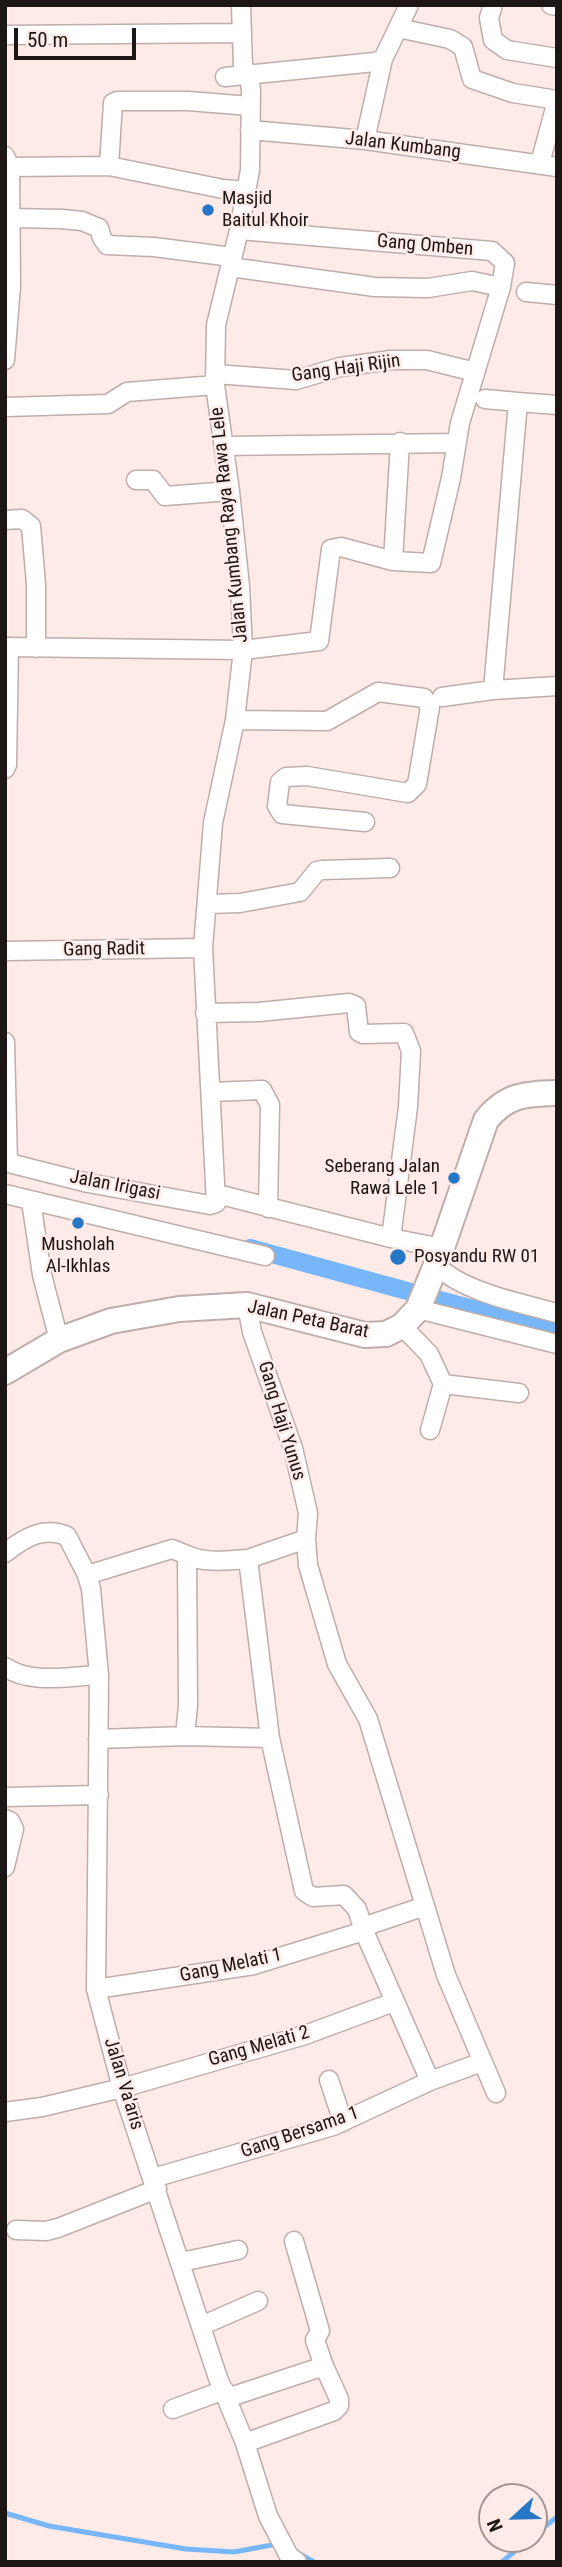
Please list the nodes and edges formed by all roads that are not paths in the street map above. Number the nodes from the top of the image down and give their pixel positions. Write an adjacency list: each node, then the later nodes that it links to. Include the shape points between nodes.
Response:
1 (241, 5): 7 (street, Jalan Kumbang Raya Rawa Lele)
2 (409, 5): 6 (street)
3 (494, 5): 9 (street, via 489,18 493,40 507,50)
4 (551, 5): 5 (street)
5 (557, 6)
6 (398, 28): 10 (street); 13 (street, via 450,39 463,47 472,79 513,93)
7 (242, 33): 8 (street); 11 (street, Jalan Kumbang Raya Rawa Lele, via 243,66)
8 (5, 35)
9 (557, 58)
10 (383, 59): 11 (street); 16 (street)
11 (249, 76): 12 (street); 14 (street, Jalan Kumbang Raya Rawa Lele)
12 (225, 77)
13 (557, 100): 18 (street)
14 (250, 106): 15 (street, Jalan Kumbang Raya Rawa Lele); 19 (street, via 117,101 113,103)
15 (250, 130): 16 (street, Jalan Kumbang); 20 (street, Jalan Kumbang Raya Rawa Lele)
16 (365, 140): 18 (street, Jalan Kumbang)
17 (8, 161): 19 (street); 21 (street)
18 (548, 165)
19 (109, 166): 20 (street)
20 (247, 191): 22 (street, Jalan Kumbang Raya Rawa Lele)
21 (11, 218): 23 (street, via 82,221 99,228 107,245 153,247); 27 (street)
22 (239, 230): 23 (street, Jalan Kumbang Raya Rawa Lele); 24 (street, Gang Omben, via 492,251 505,263)
23 (231, 262): 24 (street, via 375,287 428,288 472,281); 29 (street, Jalan Kumbang Raya Rawa Lele, via 216,325)
24 (501, 287): 28 (street, Gang Omben)
25 (526, 292): 26 (street)
26 (557, 295)
27 (5, 360)
28 (475, 372): 29 (street, Gang Haji Rijin, via 427,360 391,360 340,367 296,380); 35 (street, Gang Omben)
29 (215, 379): 33 (street, Gang Haji Rijin, via 127,392 108,404); 36 (street, Jalan Kumbang Raya Rawa Lele)
30 (485, 398): 31 (street)
31 (518, 401): 32 (street); 45 (street)
32 (557, 405)
33 (5, 407)
34 (400, 442): 35 (street); 36 (street); 40 (street)
35 (455, 443): 40 (street, Gang Omben, via 431,564)
36 (224, 446): 38 (street, Jalan Kumbang Raya Rawa Lele)
37 (136, 480): 38 (street, via 153,480 165,496)
38 (230, 491): 43 (street, Jalan Kumbang Raya Rawa Lele)
39 (5, 520): 42 (street, via 22,519 31,526)
40 (393, 561): 43 (street, via 341,547 331,549 319,640)
41 (7, 647): 42 (street); 48 (street)
42 (36, 648): 43 (street)
43 (243, 650): 47 (street, Jalan Kumbang Raya Rawa Lele)
44 (557, 686): 45 (street)
45 (494, 690): 46 (street)
46 (442, 697)
47 (235, 720): 49 (street, via 327,721 378,692 424,698 430,707 417,785 408,793 307,776 286,777 280,782 277,806 282,814); 51 (street, Jalan Kumbang Raya Rawa Lele, via 213,823)
48 (5, 769)
49 (365, 822)
50 (390, 868): 51 (street, via 323,870 300,892)
51 (207, 904): 52 (street, Jalan Kumbang Raya Rawa Lele)
52 (203, 948): 53 (street, Gang Radit); 54 (street, Jalan Kumbang Raya Rawa Lele)
53 (5, 951)
54 (205, 1013): 56 (street, Jalan Kumbang Raya Rawa Lele); 63 (street, via 349,1003 356,1006 359,1032 404,1033 411,1051 408,1107)
55 (5, 1042): 58 (street)
56 (211, 1092): 60 (street, Jalan Kumbang Raya Rawa Lele); 62 (street, via 262,1090 270,1105)
57 (557, 1093): 65 (main road, via 517,1096 498,1105 486,1120)
58 (7, 1163): 60 (street, Jalan Irigasi, via 210,1205 216,1203)
59 (5, 1194): 61 (street)
60 (217, 1194): 62 (street)
61 (31, 1201): 64 (street); 69 (street)
62 (268, 1208): 63 (street)
63 (391, 1238): 65 (street)
64 (265, 1256)
65 (438, 1260): 67 (street, via 453,1279); 68 (main road)
66 (247, 1305): 68 (main road, Jalan Peta Barat, via 365,1335 386,1334); 69 (main road, Jalan Peta Barat, via 157,1312 111,1321); 75 (street, Gang Haji Yunus, via 252,1332 293,1448 307,1513)
67 (557, 1312)
68 (413, 1314): 70 (street); 72 (street)
69 (59, 1340): 71 (main road, Jalan Peta Barat)
70 (557, 1344)
71 (5, 1372)
72 (443, 1384): 73 (street); 74 (street)
73 (519, 1393)
74 (430, 1430)
75 (306, 1539): 78 (street); 89 (street, Gang Haji Yunus, via 308,1565 337,1664 368,1719)
76 (5, 1553): 79 (street, Jalan Va'aris, via 25,1537 55,1530 67,1536)
77 (187, 1555): 78 (street); 79 (street, via 172,1549); 82 (street)
78 (248, 1559): 83 (street)
79 (87, 1575): 81 (street, Jalan Va'aris)
80 (5, 1667): 81 (street, via 30,1677)
81 (99, 1675): 84 (street, Jalan Va'aris)
82 (185, 1736): 83 (street); 84 (street)
83 (270, 1738): 90 (street, via 304,1891 313,1897 344,1895 357,1909)
84 (98, 1739): 85 (street, Jalan Va'aris)
85 (99, 1796): 86 (street); 91 (street, Jalan Va'aris)
86 (5, 1797)
87 (5, 1819): 88 (street, via 14,1829)
88 (5, 1867)
89 (425, 1906): 90 (street, Gang Melati 1); 93 (street, Gang Haji Yunus, via 446,1975)
90 (363, 1929): 91 (street, Gang Melati 1, via 254,1965); 92 (street)
91 (96, 1990): 96 (street, Jalan Va'aris)
92 (394, 2003): 95 (street); 96 (street, Gang Melati 2, via 304,2035)
93 (482, 2062): 95 (street, Gang Bersama 1); 97 (street, Gang Haji Yunus)
94 (329, 2080): 99 (street)
95 (430, 2081): 99 (street, Gang Bersama 1)
96 (122, 2088): 98 (street, Gang Melati 2); 100 (street, Jalan Va'aris)
97 (496, 2093)
98 (5, 2112)
99 (343, 2122): 100 (street, Gang Bersama 1)
100 (155, 2184): 101 (street, Gang Bersama 1, via 58,2228); 104 (street, Jalan Va'aris)
101 (16, 2231)
102 (294, 2241): 107 (street, via 320,2332 315,2340)
103 (239, 2250): 104 (street)
104 (181, 2262): 106 (street, Jalan Va'aris)
105 (258, 2301): 106 (street)
106 (201, 2326): 108 (street, Jalan Va'aris)
107 (324, 2366): 108 (street); 110 (street, via 339,2399 334,2411)
108 (225, 2394): 109 (street); 110 (street, Jalan Va'aris)
109 (173, 2409)
110 (245, 2443): 111 (street, Jalan Va'aris, via 268,2516)
111 (293, 2559)

